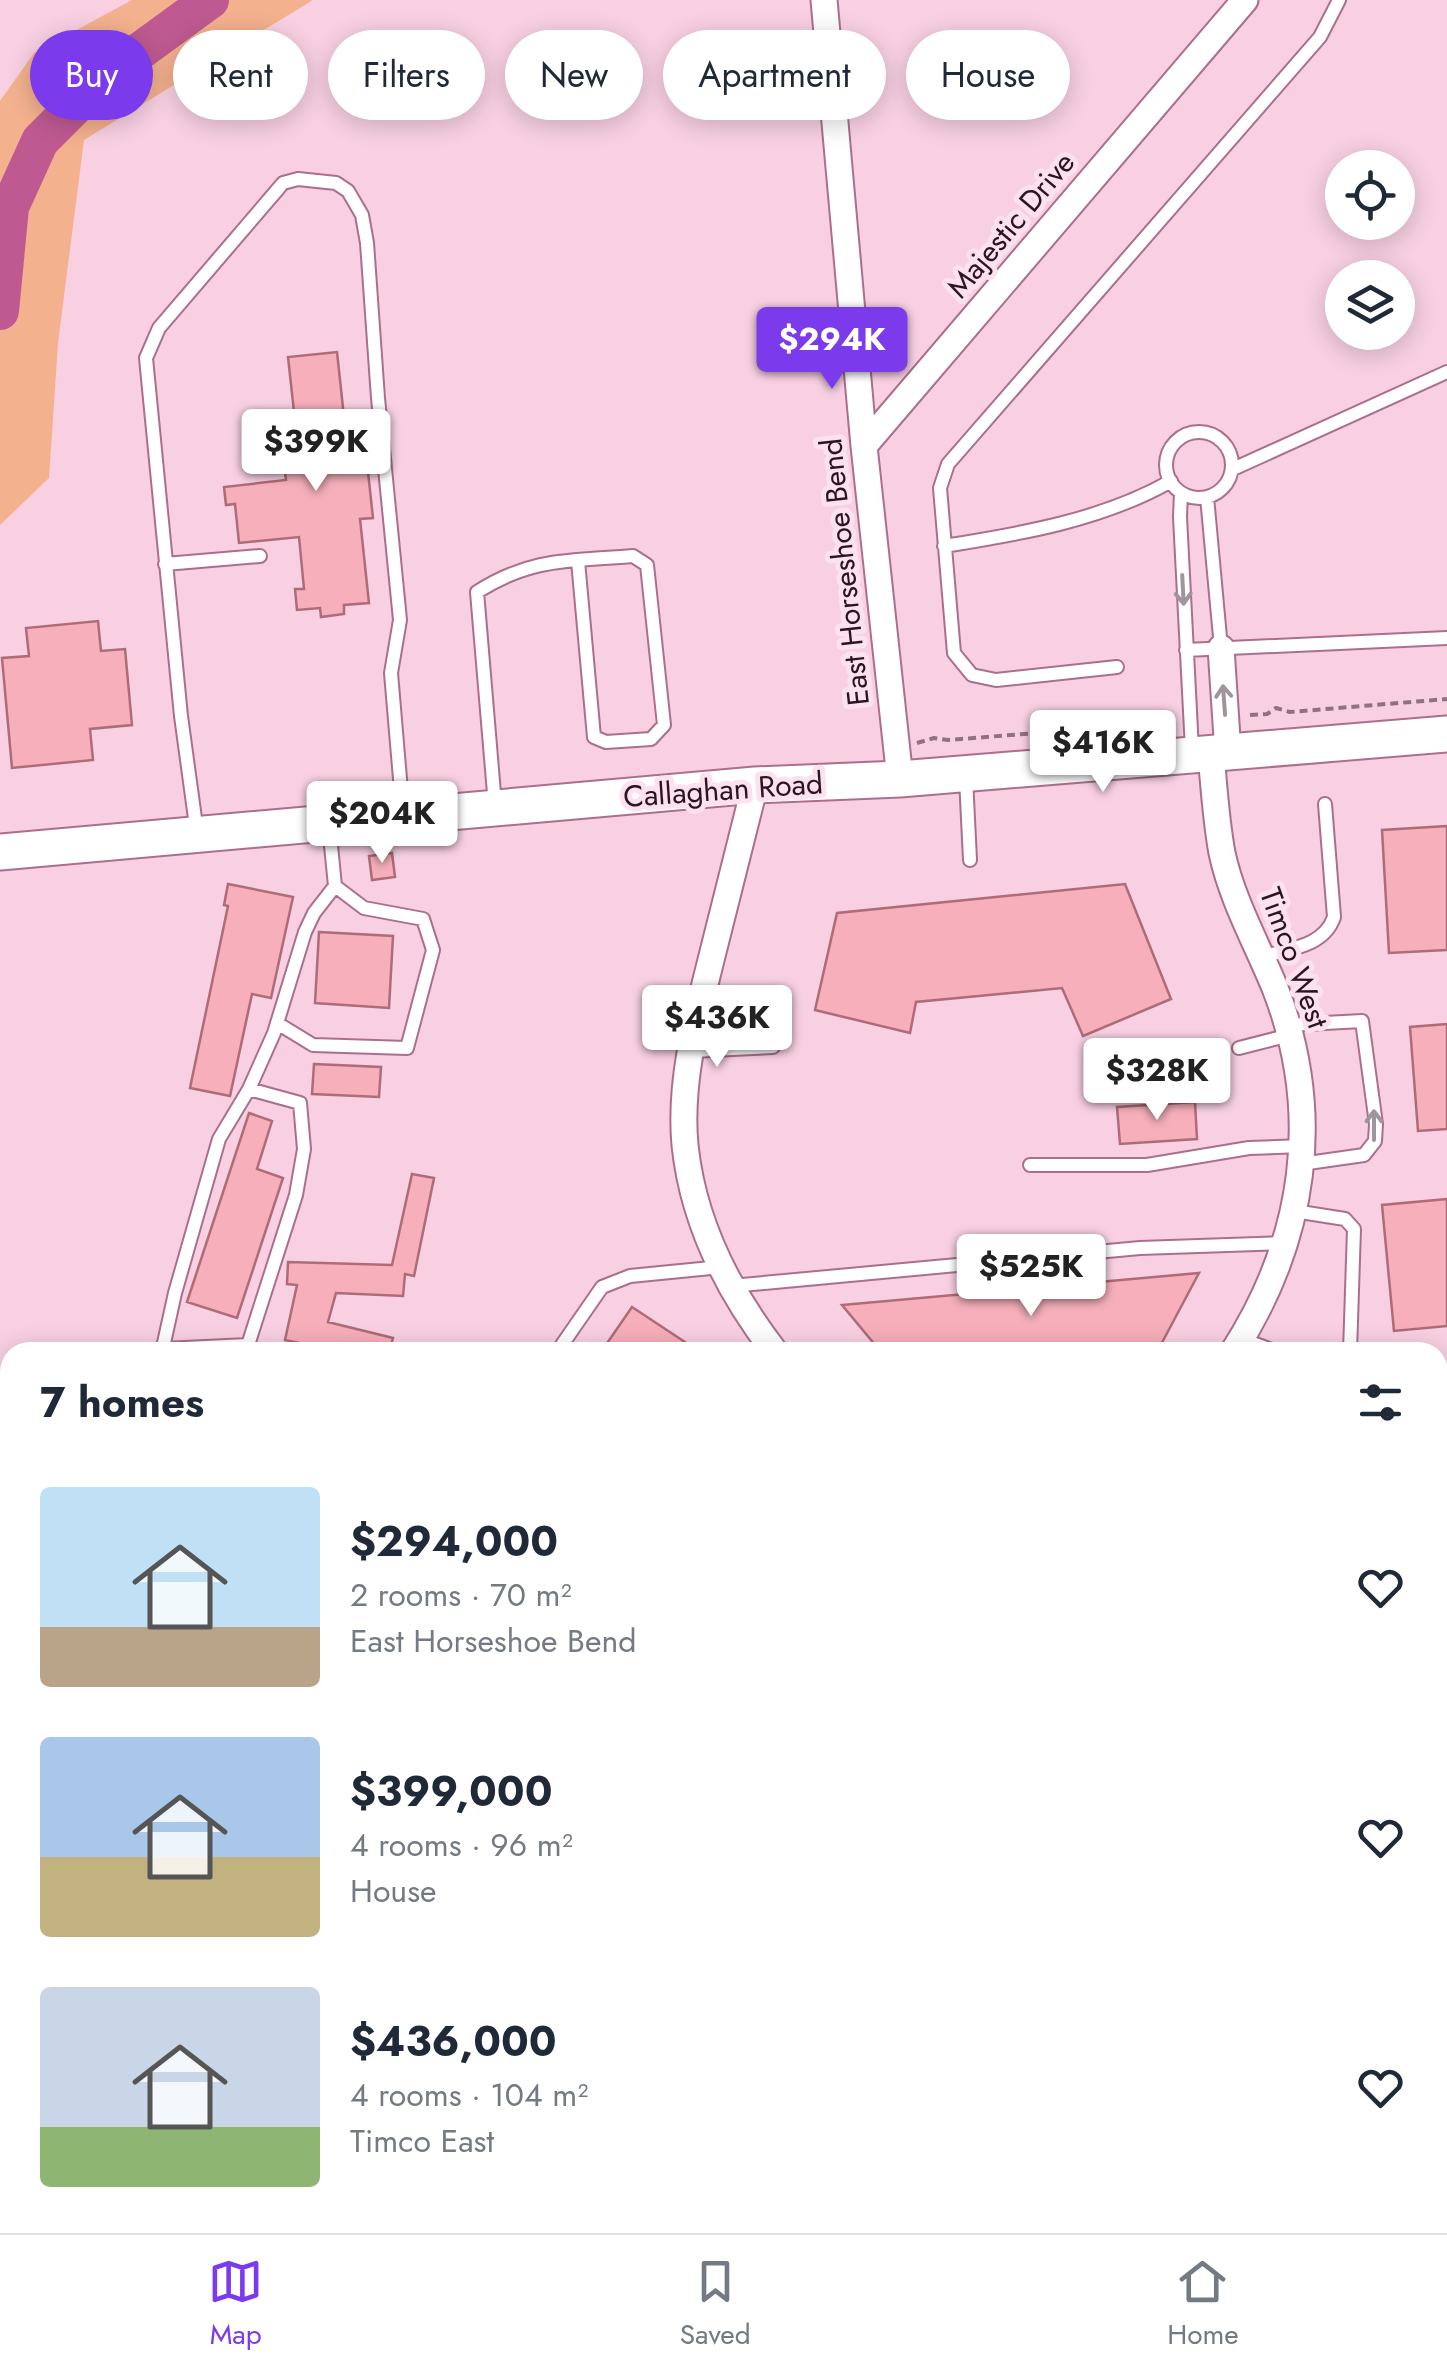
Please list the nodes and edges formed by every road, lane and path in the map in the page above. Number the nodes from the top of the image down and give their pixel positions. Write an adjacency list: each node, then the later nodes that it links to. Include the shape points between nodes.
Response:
1 (824, 0): 5 (street, East Horseshoe Bend)
2 (1245, 0): 5 (street, Majestic Drive)
3 (1339, 0): 10 (lane, via 1320,37 948,464 940,488)
4 (1447, 372): 6 (lane)
5 (864, 446): 25 (street, East Horseshoe Bend)
6 (1232, 469): 7 (lane, via 1221,439 1190,432 1167,455); 9 (lane, via 1223,489)
7 (1170, 481): 8 (lane); 10 (lane, via 1026,534)
8 (1182, 493): 9 (lane); 16 (lane, one-way to 16)
9 (1207, 497): 15 (lane)
10 (944, 546): 17 (lane, via 954,653 972,676 996,680)
11 (260, 556): 13 (lane)
12 (578, 560): 12 (lane, via 633,556 647,564 664,725 651,739 594,737); 28 (lane, via 535,564 477,592)
13 (165, 564): 29 (lane, via 148,346 283,183 336,184 359,207 367,243 400,620 391,673); 31 (lane)
14 (1447, 638): 15 (lane)
15 (1221, 648): 16 (lane); 23 (street, Timco West, one-way to 15)
16 (1186, 650): 23 (lane)
17 (1117, 667)
18 (1447, 699): 19 (path, via 1276,708)
19 (1247, 716)
20 (1180, 722): 22 (path)
21 (1447, 734): 23 (main road, Callaghan Road)
22 (919, 742)
23 (1210, 754): 24 (main road, Callaghan Road); 35 (street, Timco West, via 1222,853)
24 (966, 774): 25 (main road, Callaghan Road); 33 (lane)
25 (900, 779): 26 (main road, Callaghan Road)
26 (755, 785): 28 (main road, Callaghan Road); 40 (street)
27 (1326, 804): 35 (lane, via 1330,928 1309,944)
28 (495, 808): 29 (main road, Callaghan Road)
29 (404, 816): 30 (main road, Callaghan Road)
30 (329, 823): 31 (main road, Callaghan Road); 34 (lane)
31 (198, 834): 32 (main road, Callaghan Road)
32 (0, 852)
33 (970, 860)
34 (335, 886): 36 (lane, via 305,932); 36 (lane, via 364,908 422,919 433,950 406,1048 314,1045)
35 (1261, 957): 37 (street, Timco West)
36 (277, 1024): 41 (lane)
37 (1289, 1030): 39 (lane); 42 (street, Timco West, via 1302,1100); 42 (lane, one-way to 37, via 1364,1155 1376,1140 1376,1124 1362,1021)
38 (772, 1048): 40 (lane)
39 (1239, 1048)
40 (691, 1051): 46 (street, via 685,1142 700,1220)
41 (249, 1090): 47 (lane, via 220,1140); 48 (lane, via 300,1103 304,1150)
42 (1302, 1155): 43 (lane, via 1249,1148 1147,1165); 44 (street, Timco West)
43 (1030, 1165)
44 (1294, 1212): 45 (street, Timco West); 52 (lane, via 1345,1219 1354,1229)
45 (1286, 1243): 46 (lane); 51 (street, Timco West)
46 (725, 1276): 49 (lane, via 630,1276 602,1286); 50 (street)
47 (164, 1342)
48 (255, 1342)
49 (563, 1342)
50 (764, 1342)
51 (1240, 1342)
52 (1350, 1342)

